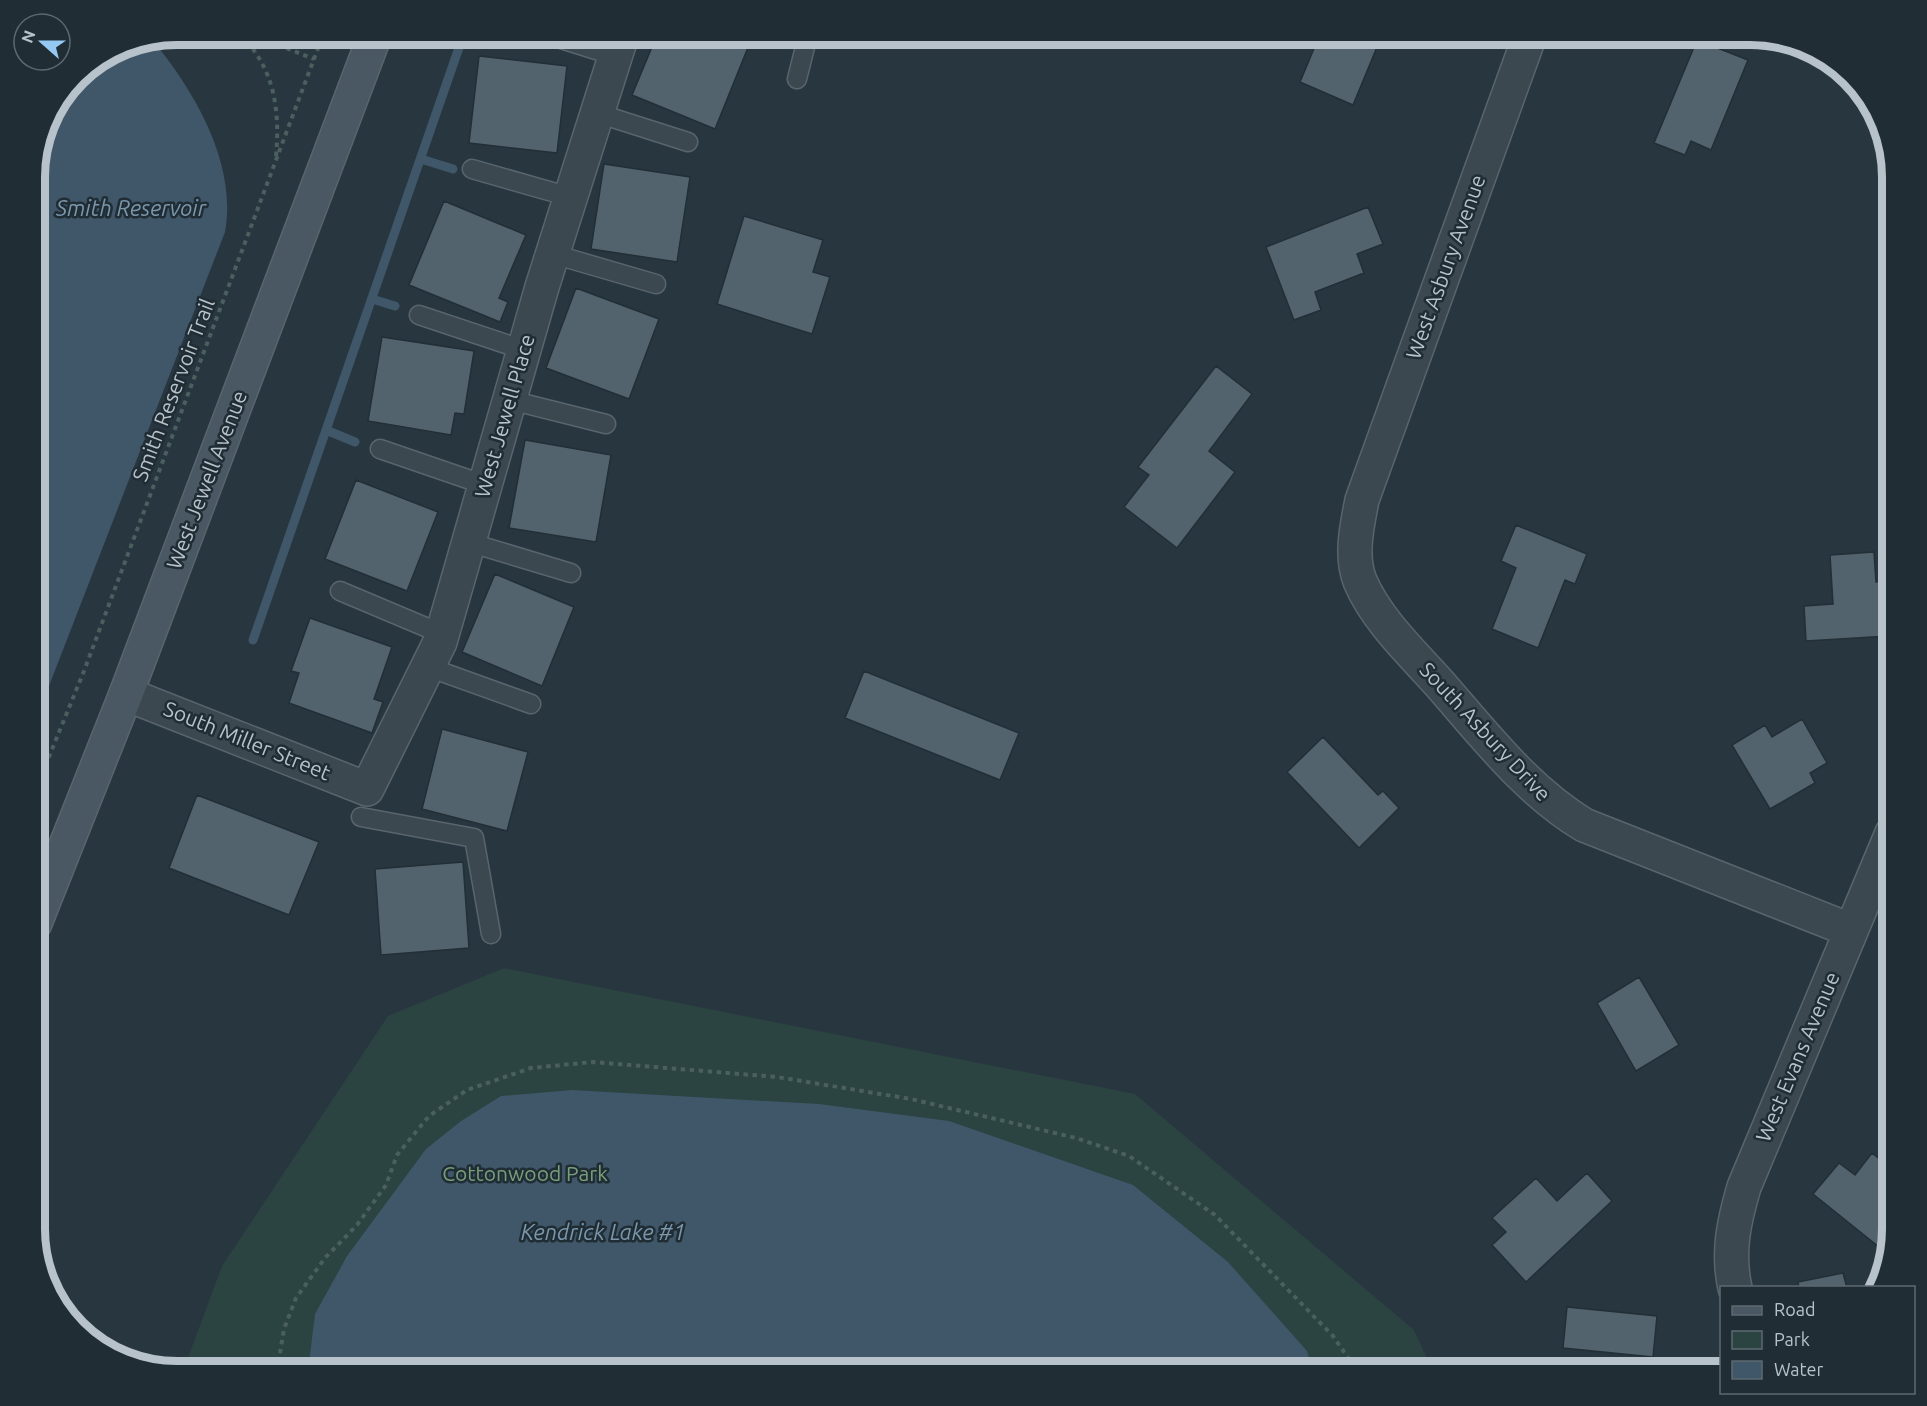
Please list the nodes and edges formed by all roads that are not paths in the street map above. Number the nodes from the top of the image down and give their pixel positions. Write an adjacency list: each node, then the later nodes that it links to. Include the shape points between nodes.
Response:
1 (371, 45): 24 (main road, West Jewell Avenue)
2 (618, 45): 6 (street, West Jewell Place)
3 (805, 45): 5 (lane)
4 (1526, 45): 18 (street, West Asbury Avenue)
5 (797, 80)
6 (597, 113): 7 (lane); 9 (street, West Jewell Place)
7 (688, 142)
8 (472, 169): 9 (lane)
9 (570, 197): 10 (street, West Jewell Place)
10 (553, 254): 11 (lane); 13 (street, West Jewell Place)
11 (656, 285)
12 (419, 315): 13 (lane)
13 (524, 350): 14 (street, West Jewell Place)
14 (510, 400): 15 (lane); 17 (street, West Jewell Place)
15 (606, 424)
16 (380, 449): 17 (lane)
17 (485, 486): 19 (street, West Jewell Place)
18 (1362, 500): 29 (street, South Asbury Drive, via 1355,532 1355,557 1360,580 1372,602 1402,642 1536,790 1584,825)
19 (468, 542): 20 (lane); 22 (street, West Jewell Place)
20 (571, 573)
21 (340, 591): 22 (lane)
22 (442, 634): 23 (street, West Jewell Place)
23 (428, 667): 25 (lane); 26 (street, West Jewell Place)
24 (126, 693): 26 (street, South Miller Street); 28 (main road, West Jewell Avenue)
25 (531, 704)
26 (364, 803): 30 (lane, via 474,838)
27 (1882, 858): 29 (street, West Evans Avenue)
28 (45, 898)
29 (1850, 930): 31 (street, West Evans Avenue, via 1744,1187 1733,1223)
30 (491, 934)
31 (1735, 1286)

